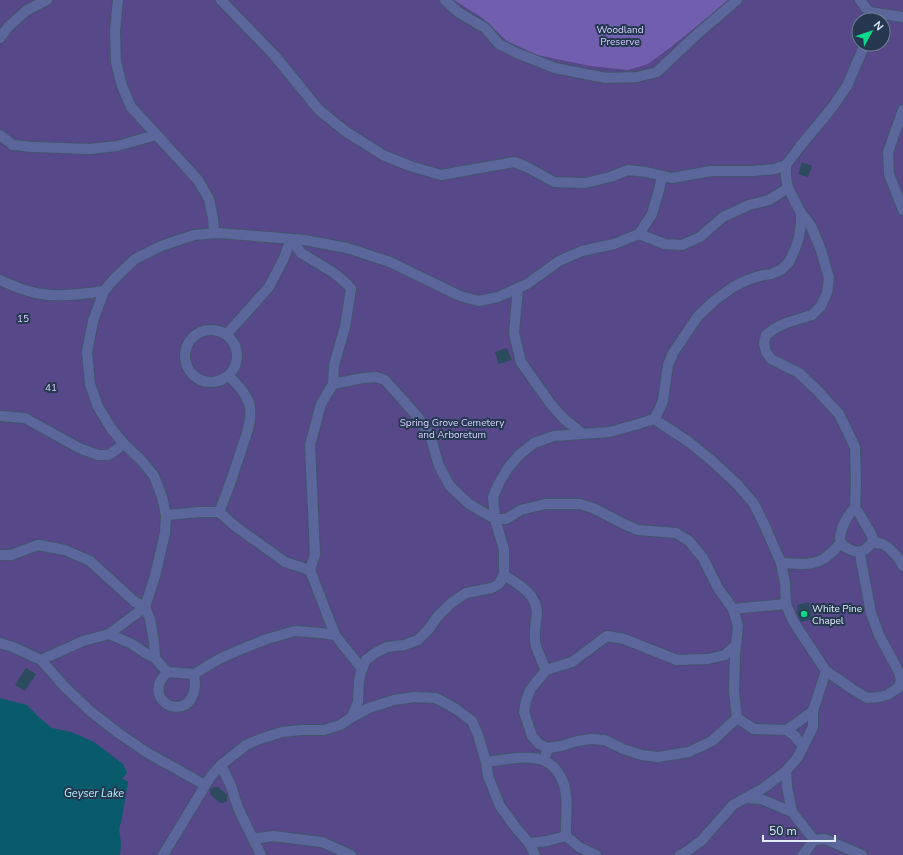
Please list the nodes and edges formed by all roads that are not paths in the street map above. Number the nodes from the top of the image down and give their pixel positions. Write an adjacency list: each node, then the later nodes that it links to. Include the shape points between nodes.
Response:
1 (47, 0): 10 (street, via 27,10 8,26)
2 (118, 0): 14 (street, via 116,62 122,86 132,107)
3 (221, 0): 16 (street, via 275,56 319,110 382,155 441,175 514,162 554,182 585,183 628,170)
4 (445, 0): 5 (street, via 458,12 485,28 499,44 519,54 554,68 606,78 637,78 656,72)
5 (738, 0)
6 (860, 0): 7 (street)
7 (868, 12)
8 (891, 17): 9 (street)
9 (903, 17)
10 (0, 38)
11 (862, 52): 15 (street, via 847,86)
12 (903, 110): 18 (street, via 888,152 889,174)
13 (0, 134): 14 (street, via 13,145 90,149 117,146)
14 (156, 135): 20 (street, via 198,180 208,199)
15 (786, 165): 16 (street, via 775,169 711,171 672,178); 17 (street)
16 (662, 176): 21 (street, via 652,214)
17 (788, 188): 19 (street); 21 (street, via 769,200 749,205 723,217 700,237 682,245 665,244)
18 (903, 210)
19 (801, 213): 30 (street, via 799,237 789,262 781,270 733,287 714,301 689,328 668,365 663,400); 33 (street, via 811,226 821,250 829,278 828,293 812,315 774,329 766,335 764,343 771,359 799,373 839,414 856,447)
20 (214, 233): 22 (street); 25 (street, via 161,246 135,259)
21 (640, 234): 24 (street, via 559,261)
22 (291, 239): 24 (street, via 347,248 390,262 460,296 479,301 498,297); 26 (street, via 269,287); 28 (street, via 301,253 334,273 352,289 334,365)
23 (0, 280): 25 (street, via 41,294 67,295)
24 (518, 288): 31 (street, via 514,333 521,362 550,403 564,419)
25 (104, 291): 32 (street, via 93,321 88,352 90,384 98,407)
26 (227, 334): 27 (street, via 237,348 238,356 237,364); 27 (street, via 218,330 200,332 187,345 185,358 189,371 203,382 220,382)
27 (230, 376): 34 (street, via 245,394 250,411 248,428)
28 (333, 384): 36 (street, via 369,377 385,380 418,417 431,438 439,466 450,486 469,504); 43 (street, via 321,404 310,445 315,554)
29 (0, 416): 32 (street, via 25,418 79,448 98,455 109,455)
30 (654, 419): 31 (street, via 609,432); 41 (street, via 711,460 754,504)
31 (583, 434): 36 (street, via 554,436 534,443 519,455 508,468 493,497)
32 (124, 444): 35 (street, via 154,476)
33 (855, 508): 37 (street, via 870,532); 38 (street, via 841,531)
34 (219, 512): 35 (street); 43 (street, via 285,562)
35 (166, 515): 46 (street, via 155,576)
36 (495, 519): 44 (street, via 504,550); 47 (street, via 506,519 521,510 545,504 580,504 594,508 638,530 676,533 689,541 703,558 718,588)
37 (872, 542): 39 (street); 42 (street, via 883,544)
38 (841, 543): 39 (street, via 846,548); 41 (street, via 830,554 812,564)
39 (860, 552): 56 (street, via 871,613 901,680 899,687 887,694 867,698)
40 (0, 556): 46 (street, via 11,555 38,545 65,550 90,561 135,602)
41 (781, 563): 45 (street)
42 (903, 566)
43 (310, 570): 49 (street)
44 (504, 575): 54 (street, via 499,584 492,588 466,593 451,603 418,640 387,647 366,660); 55 (street, via 527,591 534,601 537,611 536,643)
45 (786, 604): 47 (street); 56 (street, via 793,621)
46 (145, 607): 48 (street); 52 (street, via 150,619)
47 (733, 609): 51 (street, via 738,626)
48 (109, 634): 52 (street); 53 (street, via 83,641)
49 (335, 635): 54 (street); 58 (street, via 295,631 232,653)
50 (0, 643): 53 (street)
51 (736, 645): 55 (street, via 725,655 708,659 677,660 624,639 607,636 572,662); 61 (street, via 734,692)
52 (155, 658): 57 (street)
53 (41, 660): 69 (street, via 90,711 117,732 146,752)
54 (362, 668): 60 (street, via 358,702)
55 (546, 670): 64 (street, via 530,690 524,712 532,736 539,744)
56 (826, 671): 59 (street)
57 (167, 672): 58 (street); 58 (street, via 158,687 159,696 169,706 176,708 189,702 193,696)
58 (194, 674)
59 (812, 711): 62 (street); 63 (street, via 813,727)
60 (352, 717): 66 (street, via 394,700 414,697 436,698 472,721); 67 (street, via 340,725 324,730 282,732 260,739 246,745)
61 (737, 718): 62 (street, via 754,728); 64 (street, via 712,741 689,752 658,757 623,749 605,740 591,739)
62 (786, 730): 63 (street)
63 (803, 746): 68 (street)
64 (548, 748): 65 (street)
65 (544, 760): 66 (street, via 523,758); 72 (street, via 555,768 564,784 567,798)
66 (486, 762): 75 (street, via 488,776 500,806)
67 (221, 765): 69 (street); 73 (street)
68 (786, 772): 70 (street); 71 (street)
69 (205, 785): 76 (street)
70 (746, 798): 71 (street, via 761,799); 81 (street, via 733,805 701,841)
71 (792, 812): 74 (street)
72 (566, 836): 75 (street); 80 (street, via 579,847)
73 (253, 839): 77 (street); 78 (street, via 273,836 322,842)
74 (814, 840): 82 (street); 83 (street, via 825,839)
75 (529, 843): 79 (street)
76 (163, 855)
77 (261, 855)
78 (351, 855)
79 (535, 855)
80 (596, 855)
81 (680, 855)
82 (803, 855)
83 (862, 855)

